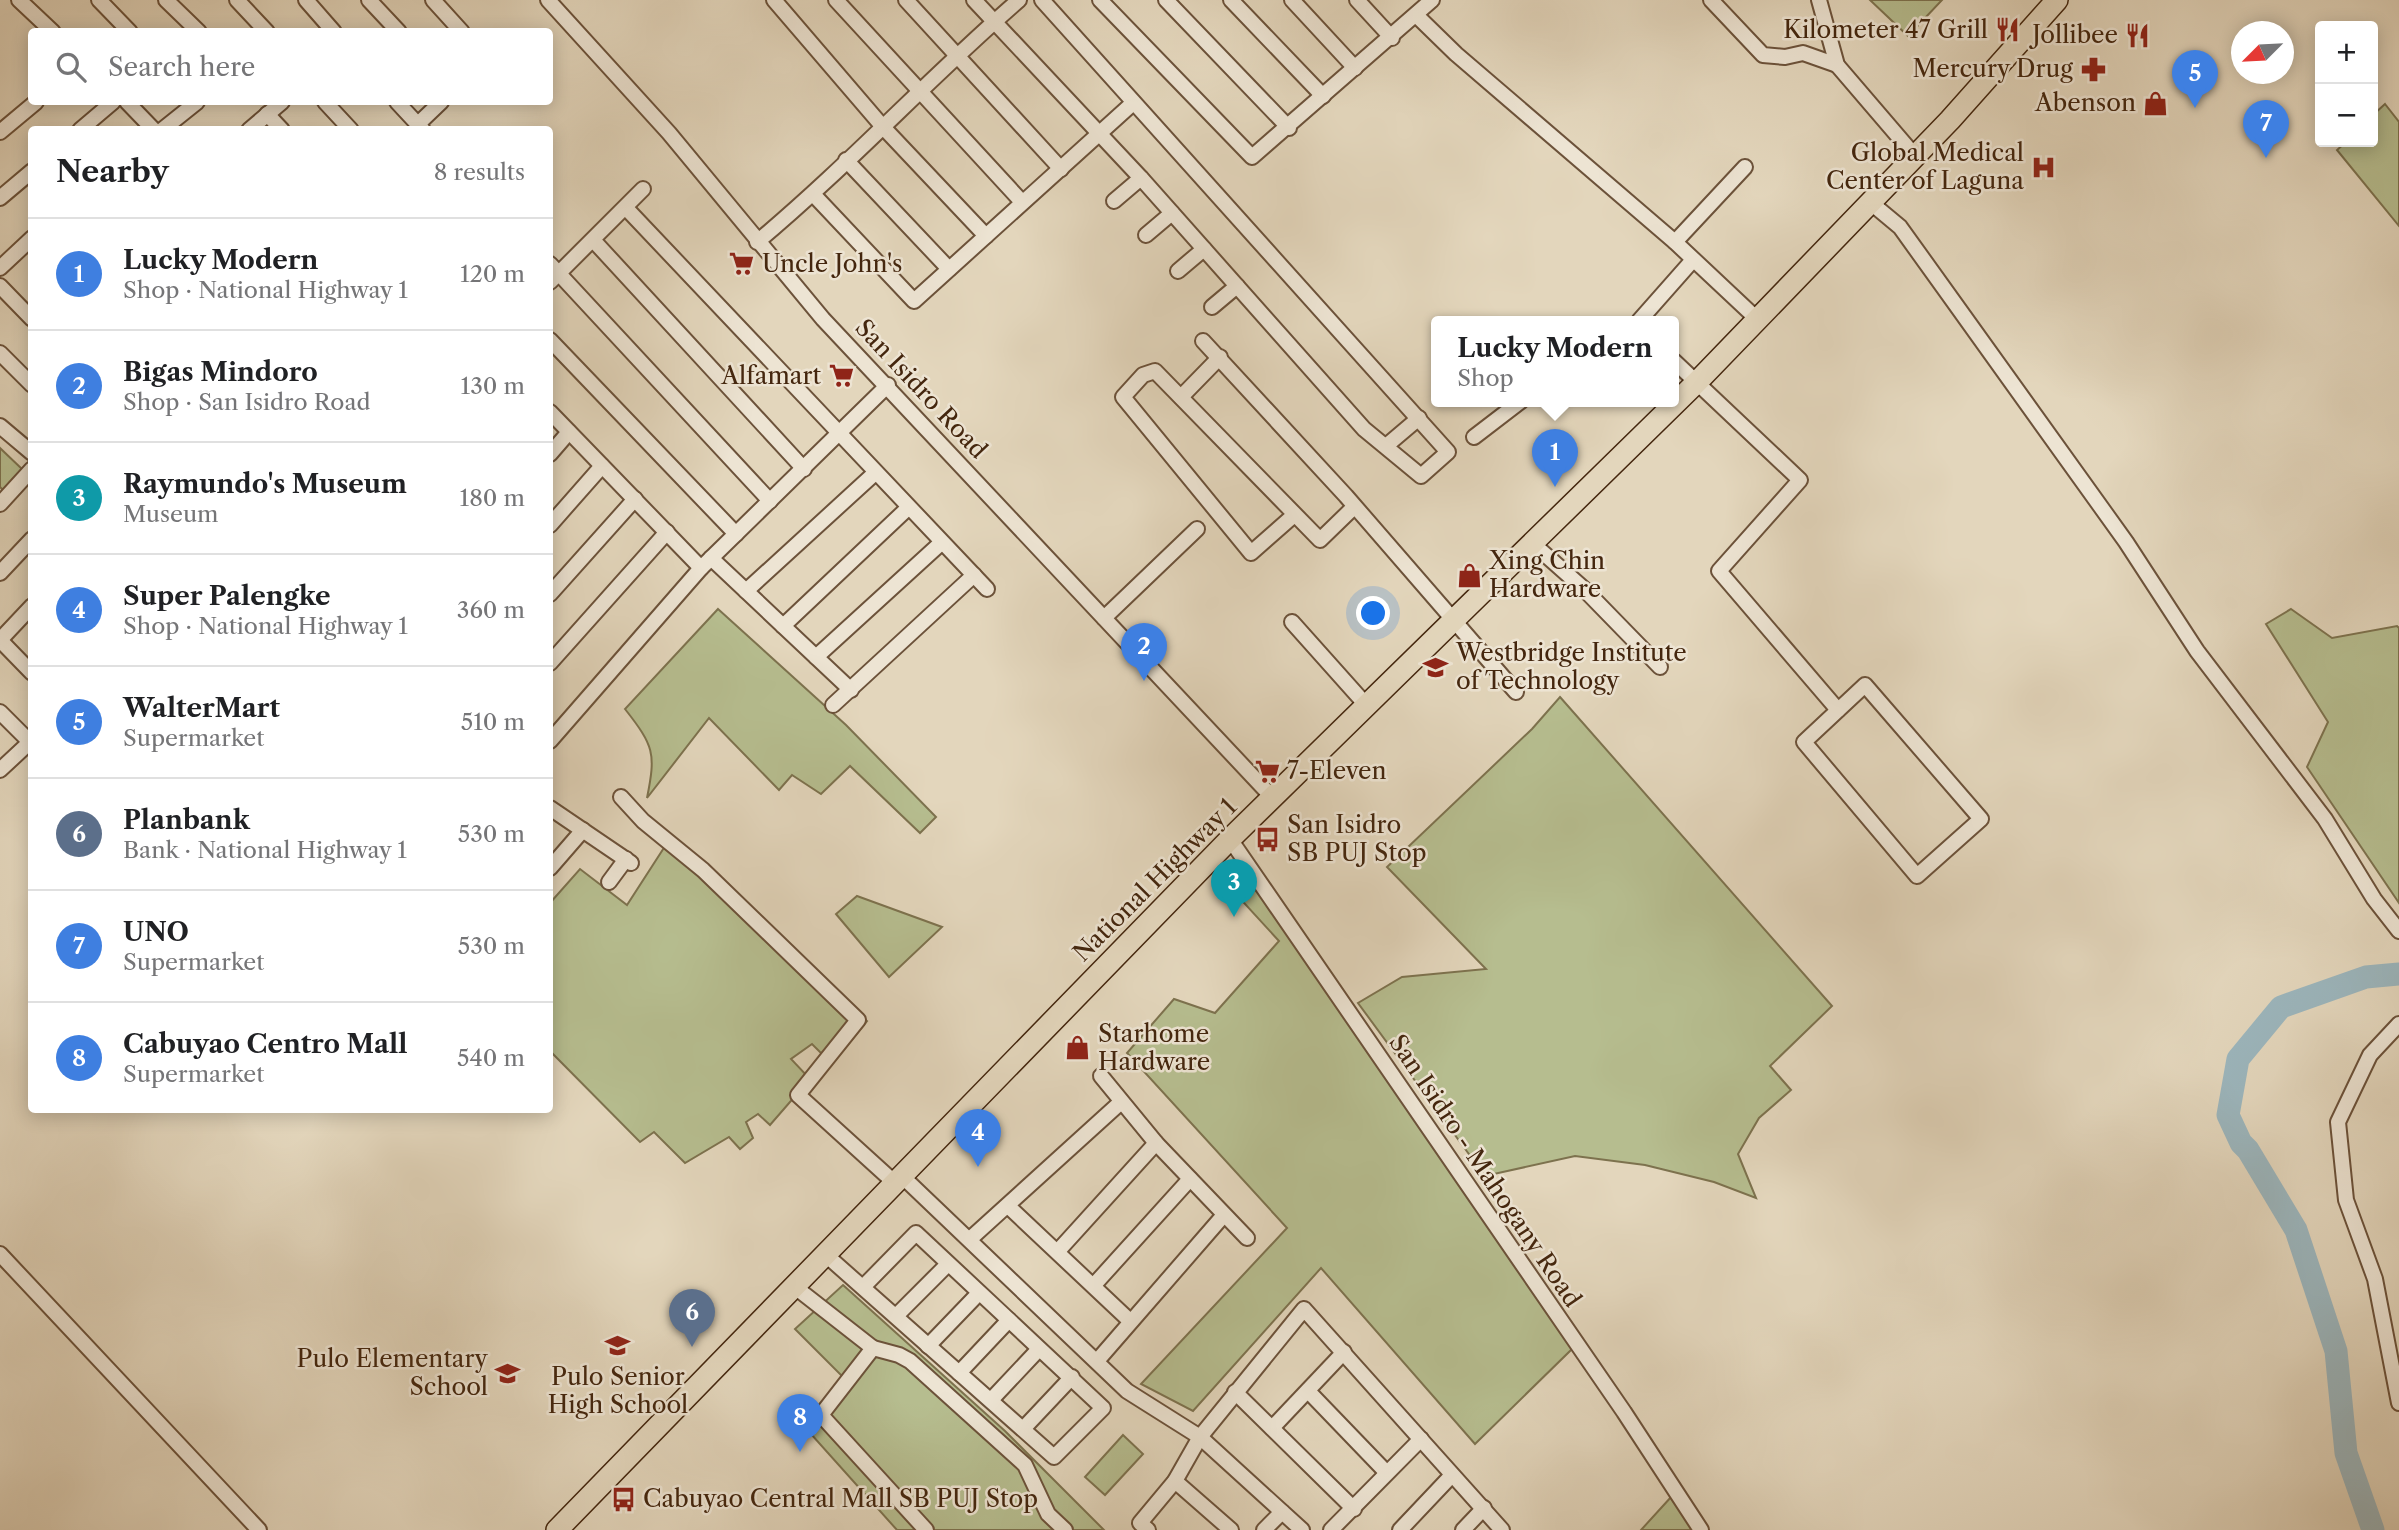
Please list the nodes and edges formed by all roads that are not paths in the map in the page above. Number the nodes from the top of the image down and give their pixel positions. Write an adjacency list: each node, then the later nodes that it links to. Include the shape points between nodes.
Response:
1 (19, 0): 25 (street)
2 (99, 0): 26 (street)
3 (166, 0): 27 (street)
4 (237, 0): 28 (street)
5 (306, 0): 29 (street)
6 (369, 0): 30 (street)
7 (433, 0): 31 (street)
8 (548, 0): 79 (street, San Isidro Road, via 669,134)
9 (836, 0): 38 (street)
10 (906, 0): 35 (street)
11 (974, 0): 24 (street)
12 (1019, 0): 24 (street)
13 (1042, 0): 40 (street)
14 (1101, 0): 59 (street, via 1252,158)
15 (1166, 0): 59 (street)
16 (1231, 0): 39 (street)
17 (1292, 0): 37 (street)
18 (1357, 0): 33 (street)
19 (1711, 0): 34 (street, via 1763,55)
20 (1819, 0): 32 (street)
21 (2057, 0): 62 (highway, National Highway 1)
22 (776, 1): 58 (street)
23 (1425, 5): 33 (street); 80 (street, via 1456,54)
24 (994, 22): 35 (street); 61 (street)
25 (49, 28)
26 (126, 28)
27 (195, 28)
28 (263, 28)
29 (330, 28)
30 (394, 28)
31 (458, 28)
32 (1825, 29): 34 (street); 36 (street)
33 (1392, 38): 37 (street)
34 (1803, 53): 36 (street)
35 (956, 55): 38 (street); 65 (street)
36 (1837, 65): 62 (street)
37 (1355, 68): 39 (street)
38 (921, 91): 58 (street); 72 (street)
39 (1323, 96): 59 (street)
40 (1133, 103): 61 (street); 107 (street)
41 (32, 105): 60 (street)
42 (109, 105): 50 (street)
43 (130, 105): 51 (street)
44 (193, 105): 52 (street)
45 (278, 105): 49 (street)
46 (328, 105): 55 (street)
47 (400, 105): 56 (street)
48 (438, 105): 57 (street)
49 (267, 114): 53 (street); 54 (street)
50 (85, 126)
51 (150, 126)
52 (167, 126)
53 (254, 126)
54 (278, 126)
55 (347, 126)
56 (419, 126)
57 (421, 126)
58 (883, 127): 63 (street); 77 (street)
59 (1289, 128)
60 (0, 132)
61 (1098, 135): 65 (street); 67 (street)
62 (1915, 156): 73 (highway, National Highway 1)
63 (846, 160): 69 (street); 85 (street)
64 (1745, 167): 80 (street)
65 (1061, 169): 72 (street)
66 (28, 174): 70 (street)
67 (1140, 178): 71 (street); 75 (street)
68 (643, 189): 74 (street)
69 (813, 194): 79 (street); 85 (street, via 914,302)
70 (0, 198)
71 (1114, 201)
72 (1022, 202): 77 (street)
73 (1871, 202): 93 (highway, National Highway 1); 165 (street, via 1900,227 2126,542 2197,651 2325,819)
74 (626, 208): 78 (street); 110 (street)
75 (1172, 213): 76 (street); 82 (street)
76 (1146, 235)
77 (986, 236): 85 (street)
78 (594, 242): 87 (street); 116 (street)
79 (757, 242): 101 (street, San Isidro Road)
80 (1675, 242): 83 (street)
81 (28, 243): 84 (street)
82 (1204, 249): 86 (street); 88 (street)
83 (1692, 261): 92 (street); 93 (street)
84 (0, 268)
85 (949, 269)
86 (1178, 271)
87 (553, 273): 120 (street)
88 (1237, 285): 90 (street); 112 (street, via 1364,429)
89 (0, 286): 91 (street)
90 (1212, 307)
91 (28, 315)
92 (1643, 316)
93 (1757, 319): 100 (highway, National Highway 1)
94 (1203, 341): 97 (street)
95 (553, 343): 128 (street)
96 (0, 353): 99 (street)
97 (1220, 357): 102 (street); 122 (street)
98 (1679, 364): 100 (street)
99 (28, 381)
100 (1698, 381): 103 (highway, National Highway 1); 152 (street, via 1800,480 1719,571)
101 (888, 385): 110 (street); 139 (street, San Isidro Road)
102 (1181, 397): 124 (street); 124 (street, via 1155,372 1143,375 1123,397 1251,553)
103 (1679, 399)
104 (1513, 407): 111 (street)
105 (1671, 407): 129 (highway, National Highway 1)
106 (553, 415): 109 (street)
107 (1419, 418): 112 (street); 112 (street, via 1448,452 1421,476)
108 (0, 426): 113 (street)
109 (569, 432): 114 (street); 115 (street)
110 (839, 435): 116 (street); 118 (street)
111 (1474, 437)
112 (1385, 446)
113 (28, 450)
114 (553, 451)
115 (602, 466): 119 (street); 125 (street)
116 (804, 469): 120 (street)
117 (28, 473): 121 (street)
118 (875, 473): 123 (street); 137 (street)
119 (635, 499): 127 (street); 136 (street)
120 (770, 501): 128 (street)
121 (0, 504)
122 (1354, 506): 124 (street, via 1320,540); 140 (street)
123 (908, 508): 131 (street); 142 (street)
124 (1293, 516)
125 (553, 522)
126 (1197, 529): 139 (street)
127 (667, 533): 132 (street); 145 (street)
128 (736, 534): 132 (street)
129 (1531, 542): 140 (highway, National Highway 1); 146 (street)
130 (28, 543): 133 (street)
131 (941, 543): 134 (street); 144 (street)
132 (706, 563): 137 (street); 154 (street)
133 (0, 573)
134 (974, 575): 135 (street); 148 (street)
135 (987, 589)
136 (553, 591)
137 (746, 591): 142 (street)
138 (28, 610): 143 (street)
139 (1104, 618): 159 (street, San Isidro Road)
140 (1453, 618): 149 (street); 151 (highway, National Highway 1)
141 (1292, 621): 151 (street)
142 (783, 626): 144 (street)
143 (0, 640): 147 (street)
144 (816, 657): 148 (street)
145 (553, 660)
146 (1660, 667)
147 (28, 669)
148 (851, 690): 150 (street)
149 (1516, 692)
150 (833, 705)
151 (1367, 706): 159 (highway, National Highway 1)
152 (1838, 710): 152 (street, via 1865,685 1981,819 1917,876 1804,742)
153 (0, 712): 155 (street)
154 (553, 738)
155 (28, 740)
156 (28, 744): 157 (street)
157 (0, 771)
158 (621, 797): 171 (street, via 858,1020 798,1095)
159 (1273, 798): 162 (highway, National Highway 1)
160 (553, 810): 161 (street)
161 (583, 830): 163 (street); 164 (street, via 628,861)
162 (1230, 839): 171 (highway, National Highway 1); 220 (street, San Isidro - Mahogany Road)
163 (553, 865)
164 (609, 882)
165 (2399, 931)
166 (2399, 1024): 197 (street, via 2370,1055 2338,1122 2346,1200 2375,1279)
167 (1101, 1076): 168 (street)
168 (1121, 1102): 169 (street); 172 (street)
169 (1156, 1143): 170 (street); 176 (street)
170 (1190, 1179): 173 (street); 180 (street)
171 (899, 1181): 175 (street); 178 (highway, National Highway 1)
172 (1008, 1206): 175 (street); 176 (street)
173 (1223, 1216): 174 (street); 186 (street)
174 (1247, 1238)
175 (970, 1239): 191 (street)
176 (1058, 1251): 180 (street)
177 (0, 1254): 208 (street)
178 (827, 1255): 181 (street); 182 (highway, National Highway 1)
179 (948, 1264): 181 (street, via 916,1233); 183 (street); 184 (street)
180 (1094, 1285): 186 (street)
181 (864, 1286): 184 (street)
182 (794, 1287): 188 (street); 209 (highway, National Highway 1)
183 (979, 1293): 185 (street); 187 (street)
184 (896, 1316): 187 (street)
185 (1009, 1320): 189 (street); 192 (street)
186 (1130, 1321): 191 (street)
187 (928, 1346): 192 (street)
188 (873, 1348): 210 (street, via 821,1415); 211 (street, via 910,1361 1025,1465 1048,1514)
189 (1039, 1349): 193 (street); 196 (street)
190 (1344, 1352): 194 (street, via 1304,1309); 195 (street); 201 (street)
191 (1097, 1361): 200 (street, via 1127,1391)
192 (959, 1373): 196 (street)
193 (1072, 1377): 199 (street); 199 (street, via 1103,1408 1054,1457)
194 (1235, 1392): 198 (street); 200 (street)
195 (1309, 1392): 198 (street); 202 (street)
196 (991, 1400): 199 (street)
197 (2399, 1403)
198 (1272, 1428): 205 (street)
199 (1023, 1429)
200 (1200, 1437): 204 (street); 207 (street)
201 (1421, 1439): 202 (street); 203 (street)
202 (1386, 1472): 205 (street)
203 (1452, 1475): 206 (street); 217 (street)
204 (1175, 1482): 212 (street, via 1140,1522); 213 (street)
205 (1354, 1508): 216 (street)
206 (1483, 1508): 218 (street); 219 (street)
207 (1282, 1511): 214 (street); 215 (street)
208 (259, 1530)
209 (558, 1530)
210 (926, 1530)
211 (1065, 1530)
212 (1148, 1530)
213 (1231, 1530)
214 (1264, 1530)
215 (1302, 1530)
216 (1331, 1530)
217 (1400, 1530)
218 (1463, 1530)
219 (1502, 1530)
220 (1701, 1530)

